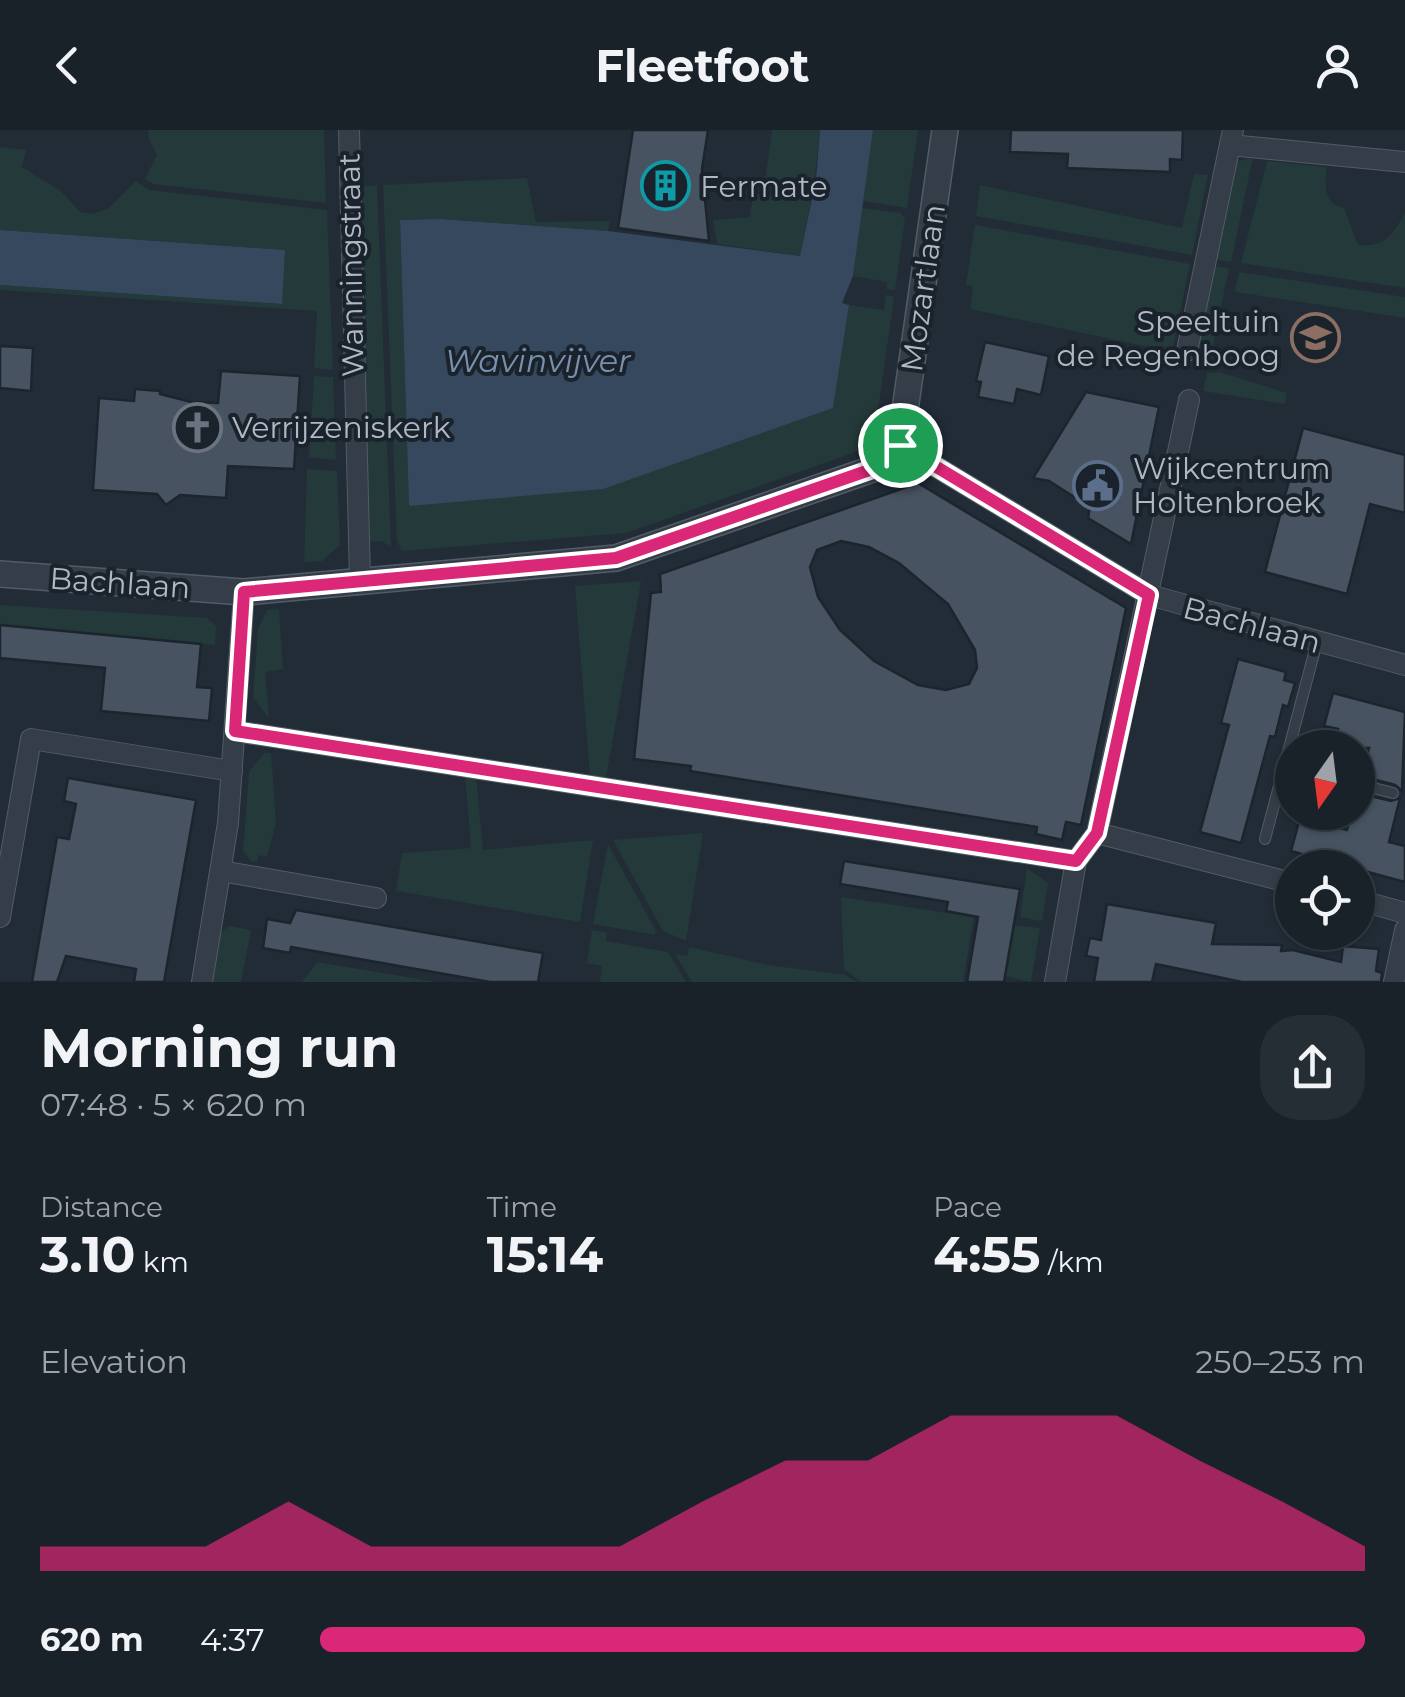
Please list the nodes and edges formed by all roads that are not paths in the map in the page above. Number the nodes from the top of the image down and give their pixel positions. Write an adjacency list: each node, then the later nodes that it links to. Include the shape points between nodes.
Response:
1 (349, 130): 9 (street, Wanningstraat)
2 (945, 130): 7 (street, Mozartlaan)
3 (1231, 138): 4 (street); 5 (street)
4 (1405, 162)
5 (1187, 351)
6 (1189, 400): 11 (street)
7 (900, 445): 9 (street, Bachlaan, via 884,465 616,558); 11 (street, Bachlaan)
8 (0, 574): 10 (street, Bachlaan)
9 (360, 580): 10 (street, Bachlaan)
10 (244, 592): 15 (street)
11 (1149, 595): 12 (street, Bachlaan); 20 (street)
12 (1317, 642): 13 (street, Bachlaan); 14 (lane)
13 (1405, 666)
14 (1297, 730)
15 (235, 731): 16 (street); 22 (street)
16 (232, 771): 23 (street); 28 (street, via 31,739)
17 (1375, 788): 18 (lane)
18 (1394, 793)
19 (1275, 808): 21 (lane)
20 (1097, 833): 22 (street); 24 (street)
21 (1265, 839)
22 (1076, 861): 31 (street)
23 (222, 870): 25 (street); 30 (street)
24 (1275, 880)
25 (376, 898)
26 (1375, 905): 27 (street)
27 (1405, 913)
28 (0, 917)
29 (1405, 930): 32 (street)
30 (202, 982)
31 (1055, 982)
32 (1394, 982)

